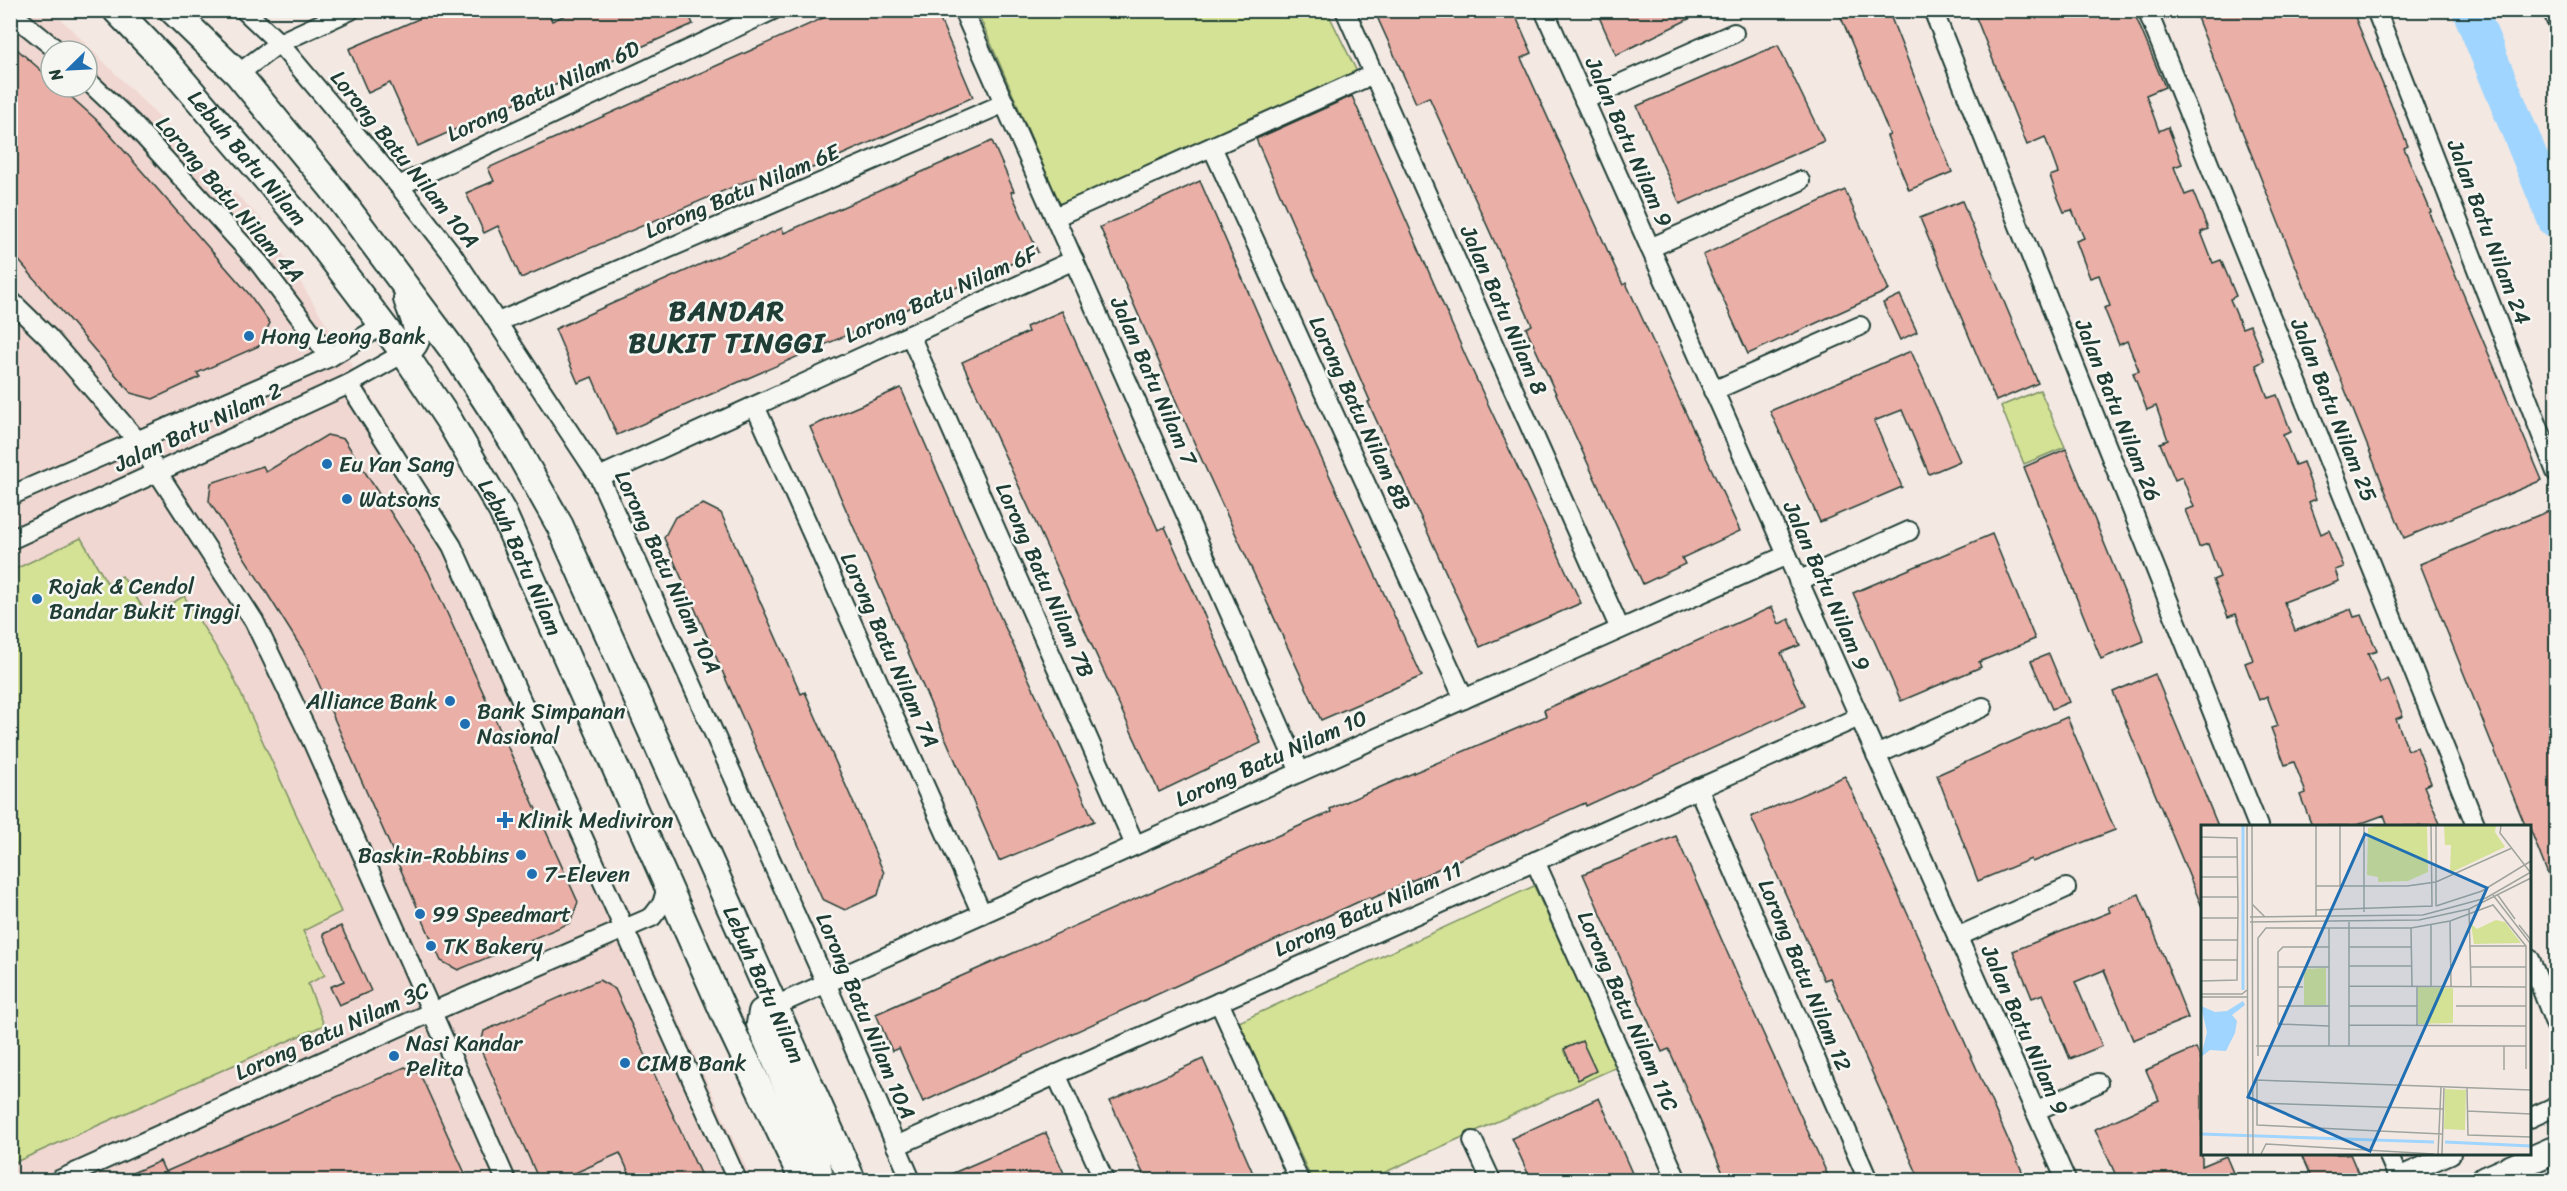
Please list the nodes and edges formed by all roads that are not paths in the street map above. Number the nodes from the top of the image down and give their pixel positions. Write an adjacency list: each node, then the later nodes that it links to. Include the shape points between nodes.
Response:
1 (116, 10): 32 (main road, Lebuh Batu Nilam, via 308,226)
2 (172, 10): 18 (main road, Lebuh Batu Nilam)
3 (244, 10): 17 (street, Lorong Batu Nilam 10A)
4 (351, 10): 17 (street)
5 (773, 10): 25 (street, Lorong Batu Nilam 6D)
6 (963, 10): 22 (street, Jalan Batu Nilam 7)
7 (1345, 10): 19 (street, Jalan Batu Nilam 8)
8 (1544, 10): 21 (street, Jalan Batu Nilam 9)
9 (1933, 10): 56 (street, Jalan Batu Nilam 26)
10 (2147, 10): 57 (street, Jalan Batu Nilam 25)
11 (2376, 10): 41 (street, Jalan Batu Nilam 24)
12 (2553, 10): 14 (street)
13 (10, 12): 16 (street)
14 (2556, 20)
15 (1734, 33): 21 (street)
16 (43, 39)
17 (279, 43): 18 (street); 25 (street, Lorong Batu Nilam 10A)
18 (238, 74): 29 (main road, Lebuh Batu Nilam, via 332,188)
19 (1374, 74): 23 (street); 49 (street, Jalan Batu Nilam 8)
20 (99, 91): 36 (street, Lorong Batu Nilam 4A, via 259,263)
21 (1584, 100): 27 (street, Jalan Batu Nilam 9)
22 (1005, 103): 26 (street, Jalan Batu Nilam 7); 31 (street, Lorong Batu Nilam 6E)
23 (1212, 147): 26 (street); 50 (street, Lorong Batu Nilam 8B)
24 (1800, 181): 27 (street)
25 (399, 186): 31 (street, Lorong Batu Nilam 10A)
26 (1055, 218): 28 (street, Jalan Batu Nilam 7)
27 (1650, 248): 38 (street, Jalan Batu Nilam 9)
28 (1074, 260): 34 (street, Lorong Batu Nilam 6F); 54 (street, Jalan Batu Nilam 7)
29 (401, 282): 35 (main road, via 418,337 414,347); 68 (main road, Lebuh Batu Nilam, via 453,350 511,439 560,526)
30 (10, 300): 40 (street, via 48,337)
31 (498, 322): 43 (street, Lorong Batu Nilam 10A)
32 (383, 326): 35 (main road, Lebuh Batu Nilam); 36 (street, Jalan Batu Nilam 2)
33 (1860, 326): 38 (street)
34 (910, 335): 39 (street, Lorong Batu Nilam 6F); 58 (street, Lorong Batu Nilam 7B)
35 (404, 353): 37 (street, Jalan Batu Nilam 2); 60 (main road, Lebuh Batu Nilam, via 502,511)
36 (330, 357): 40 (street, Jalan Batu Nilam 2)
37 (350, 384): 42 (street, Jalan Batu Nilam 2); 63 (street, via 452,546)
38 (1713, 391): 47 (street, Jalan Batu Nilam 9)
39 (755, 406): 43 (street, Lorong Batu Nilam 6F); 62 (street, Lorong Batu Nilam 7A)
40 (136, 439): 42 (street); 44 (street, Jalan Batu Nilam 2)
41 (2556, 471)
42 (158, 473): 46 (street, Jalan Batu Nilam 2); 69 (street, via 254,621 274,659)
43 (599, 477): 66 (street, Lorong Batu Nilam 10A)
44 (10, 496)
45 (1909, 531): 48 (street)
46 (10, 540)
47 (1786, 555): 48 (street, Jalan Batu Nilam 9); 49 (street, Lorong Batu Nilam 10)
48 (1798, 581): 52 (street, Jalan Batu Nilam 9)
49 (1620, 629): 50 (street, Lorong Batu Nilam 10)
50 (1464, 699): 54 (street, Lorong Batu Nilam 10)
51 (1983, 707): 53 (street)
52 (1859, 717): 53 (street, Jalan Batu Nilam 9); 55 (street, Lorong Batu Nilam 11)
53 (1876, 755): 64 (street, Jalan Batu Nilam 9)
54 (1300, 772): 58 (street, Lorong Batu Nilam 10)
55 (1698, 788): 59 (street, Lorong Batu Nilam 11); 92 (street, Lorong Batu Nilam 12)
56 (2258, 825)
57 (2476, 825)
58 (1135, 845): 62 (street, Lorong Batu Nilam 10)
59 (1535, 861): 67 (street, Lorong Batu Nilam 11); 91 (street, Lorong Batu Nilam 11C)
60 (668, 885): 63 (street, Lorong Batu Nilam 3C, via 662,904 652,917); 84 (main road, Lebuh Batu Nilam)
61 (2066, 888): 64 (street)
62 (982, 914): 66 (street, Lorong Batu Nilam 10)
63 (626, 928): 69 (street, Lorong Batu Nilam 3C); 83 (street)
64 (1957, 937): 74 (street, Jalan Batu Nilam 9)
65 (2531, 964): 70 (street)
66 (826, 983): 68 (street, Lorong Batu Nilam 10); 77 (street, Lorong Batu Nilam 10A)
67 (1219, 1002): 71 (street, Lorong Batu Nilam 11); 89 (street)
68 (775, 1006): 85 (main road, via 762,1012 760,1024 813,1147); 86 (main road, Lebuh Batu Nilam)
69 (432, 1012): 81 (street, Lorong Batu Nilam 3C); 82 (street)
70 (2556, 1026)
71 (1056, 1074): 77 (street, Lorong Batu Nilam 11); 88 (street)
72 (2098, 1083): 74 (street)
73 (2556, 1106): 75 (street)
74 (2035, 1111): 93 (street, Jalan Batu Nilam 9)
75 (2531, 1117)
76 (1473, 1141): 90 (street)
77 (896, 1146): 87 (street, Lorong Batu Nilam 10A)
78 (2556, 1149): 94 (main road)
79 (2388, 1155): 80 (street, via 2398,1177)
80 (2449, 1155)
81 (58, 1180)
82 (506, 1180)
83 (737, 1180)
84 (802, 1180)
85 (819, 1180)
86 (852, 1180)
87 (911, 1180)
88 (1104, 1180)
89 (1299, 1180)
90 (1491, 1180)
91 (1677, 1180)
92 (1868, 1180)
93 (2066, 1180)
94 (2485, 1180)

